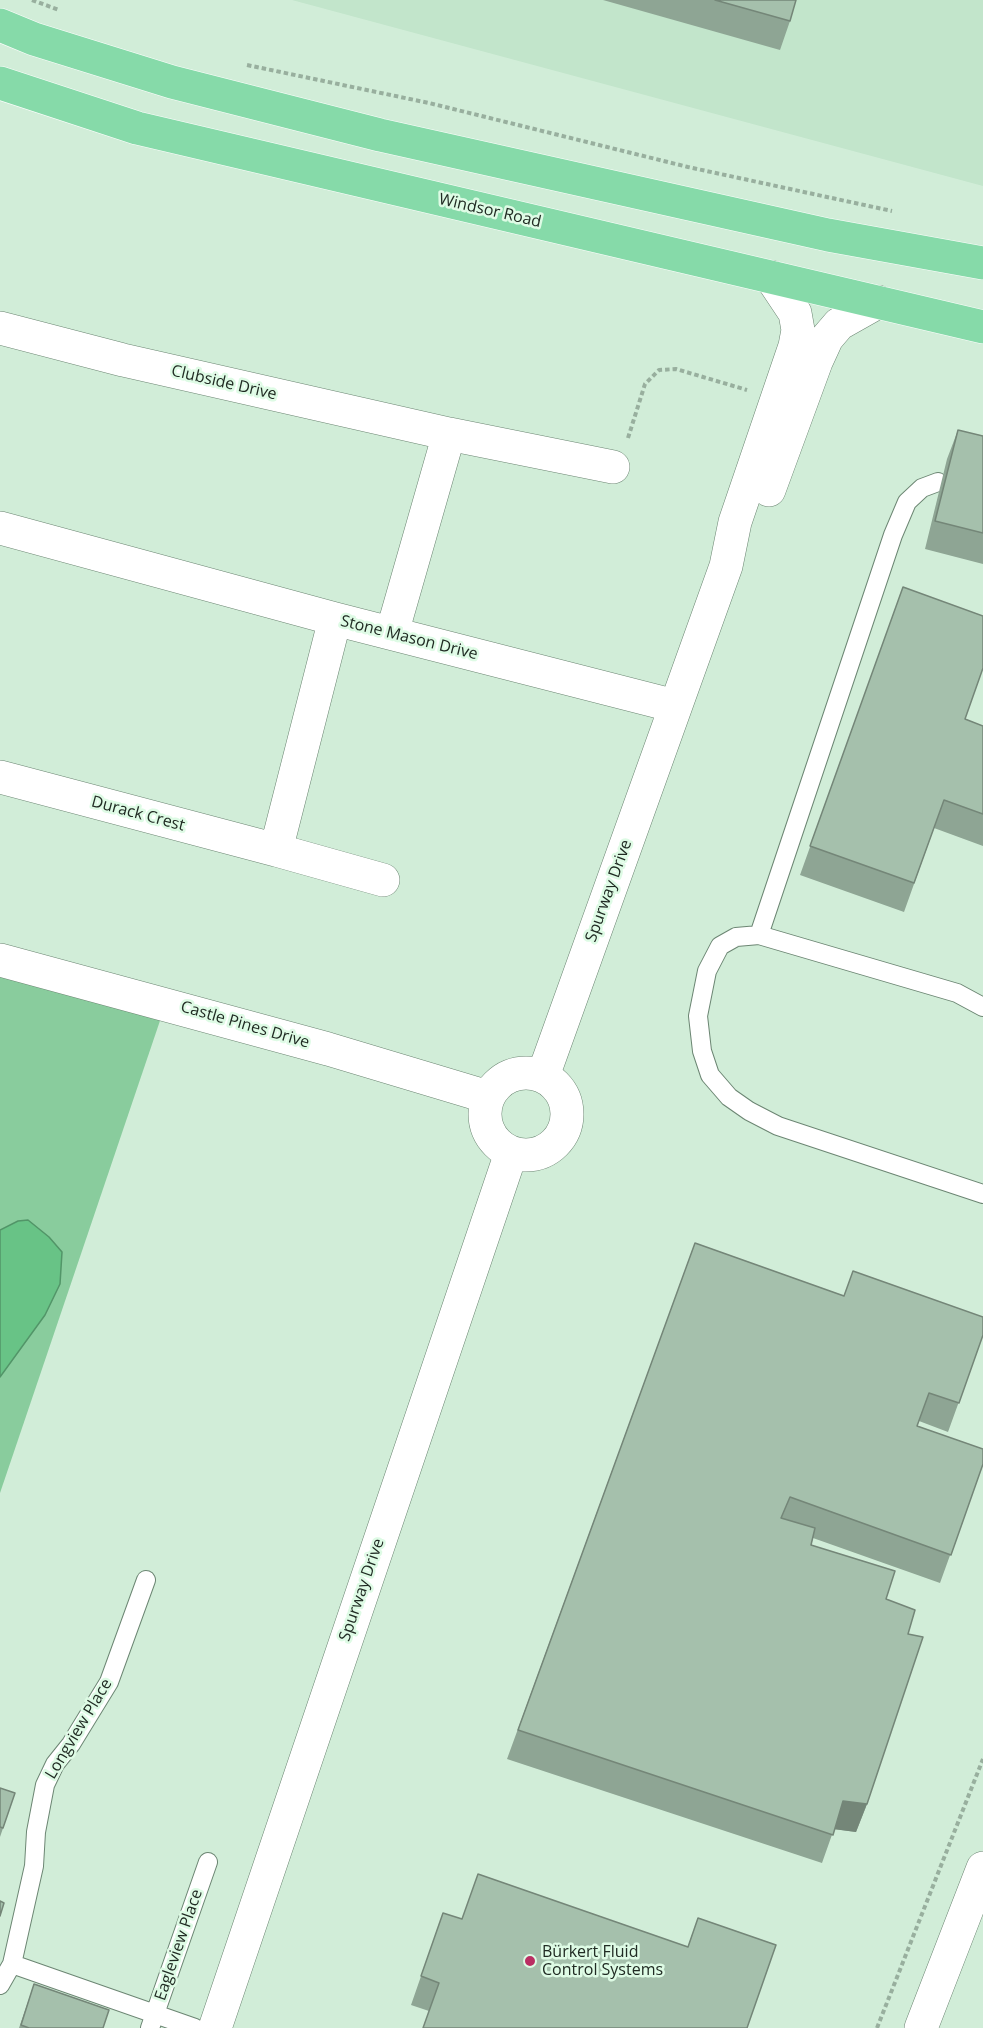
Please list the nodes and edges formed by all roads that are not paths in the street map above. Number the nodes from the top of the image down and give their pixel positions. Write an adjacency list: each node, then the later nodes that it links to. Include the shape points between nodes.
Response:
1 (0, 25): 3 (main road, via 172,82 402,141 828,235)
2 (0, 83): 4 (main road, Windsor Road, via 137,128)
3 (983, 263)
4 (771, 277): 5 (main road, Windsor Road); 12 (street, via 795,313 798,330 735,522)
5 (878, 302): 6 (main road, Windsor Road); 12 (street, via 839,324 827,338 759,517)
6 (983, 327)
7 (0, 328): 8 (street, Clubside Drive)
8 (449, 434): 9 (street, Clubside Drive); 14 (street)
9 (613, 467)
10 (938, 482): 19 (lane, via 922,488 907,502 893,535)
11 (0, 528): 13 (street, Stone Mason Drive)
12 (726, 566): 15 (street)
13 (335, 619): 14 (street, Stone Mason Drive); 17 (street)
14 (392, 633): 15 (street, Stone Mason Drive)
15 (675, 706): 22 (street, Spurway Drive)
16 (0, 777): 17 (street, Durack Crest)
17 (276, 850): 18 (street, Durack Crest)
18 (383, 880)
19 (759, 935): 21 (lane, via 957,993); 25 (lane, via 736,937 720,946 707,971 698,1016 702,1051 710,1075 729,1097 778,1126)
20 (0, 960): 23 (street, Castle Pines Drive)
21 (983, 1007)
22 (543, 1076): 23 (street, via 523,1072 505,1078); 24 (street, via 563,1096 567,1110 561,1136 551,1147 525,1156)
23 (488, 1096): 24 (street, via 484,1110 488,1130)
24 (511, 1153): 33 (street, Spurway Drive)
25 (983, 1194)
26 (146, 1580): 29 (lane, Longview Place, via 109,1682 45,1785 34,1866)
27 (208, 1862): 31 (lane, Eagleview Place)
28 (983, 1868): 34 (street)
29 (12, 1964): 30 (lane, Longview Place); 31 (lane)
30 (0, 1984)
31 (152, 2022): 32 (lane)
32 (195, 2028)
33 (215, 2028)
34 (921, 2028)

